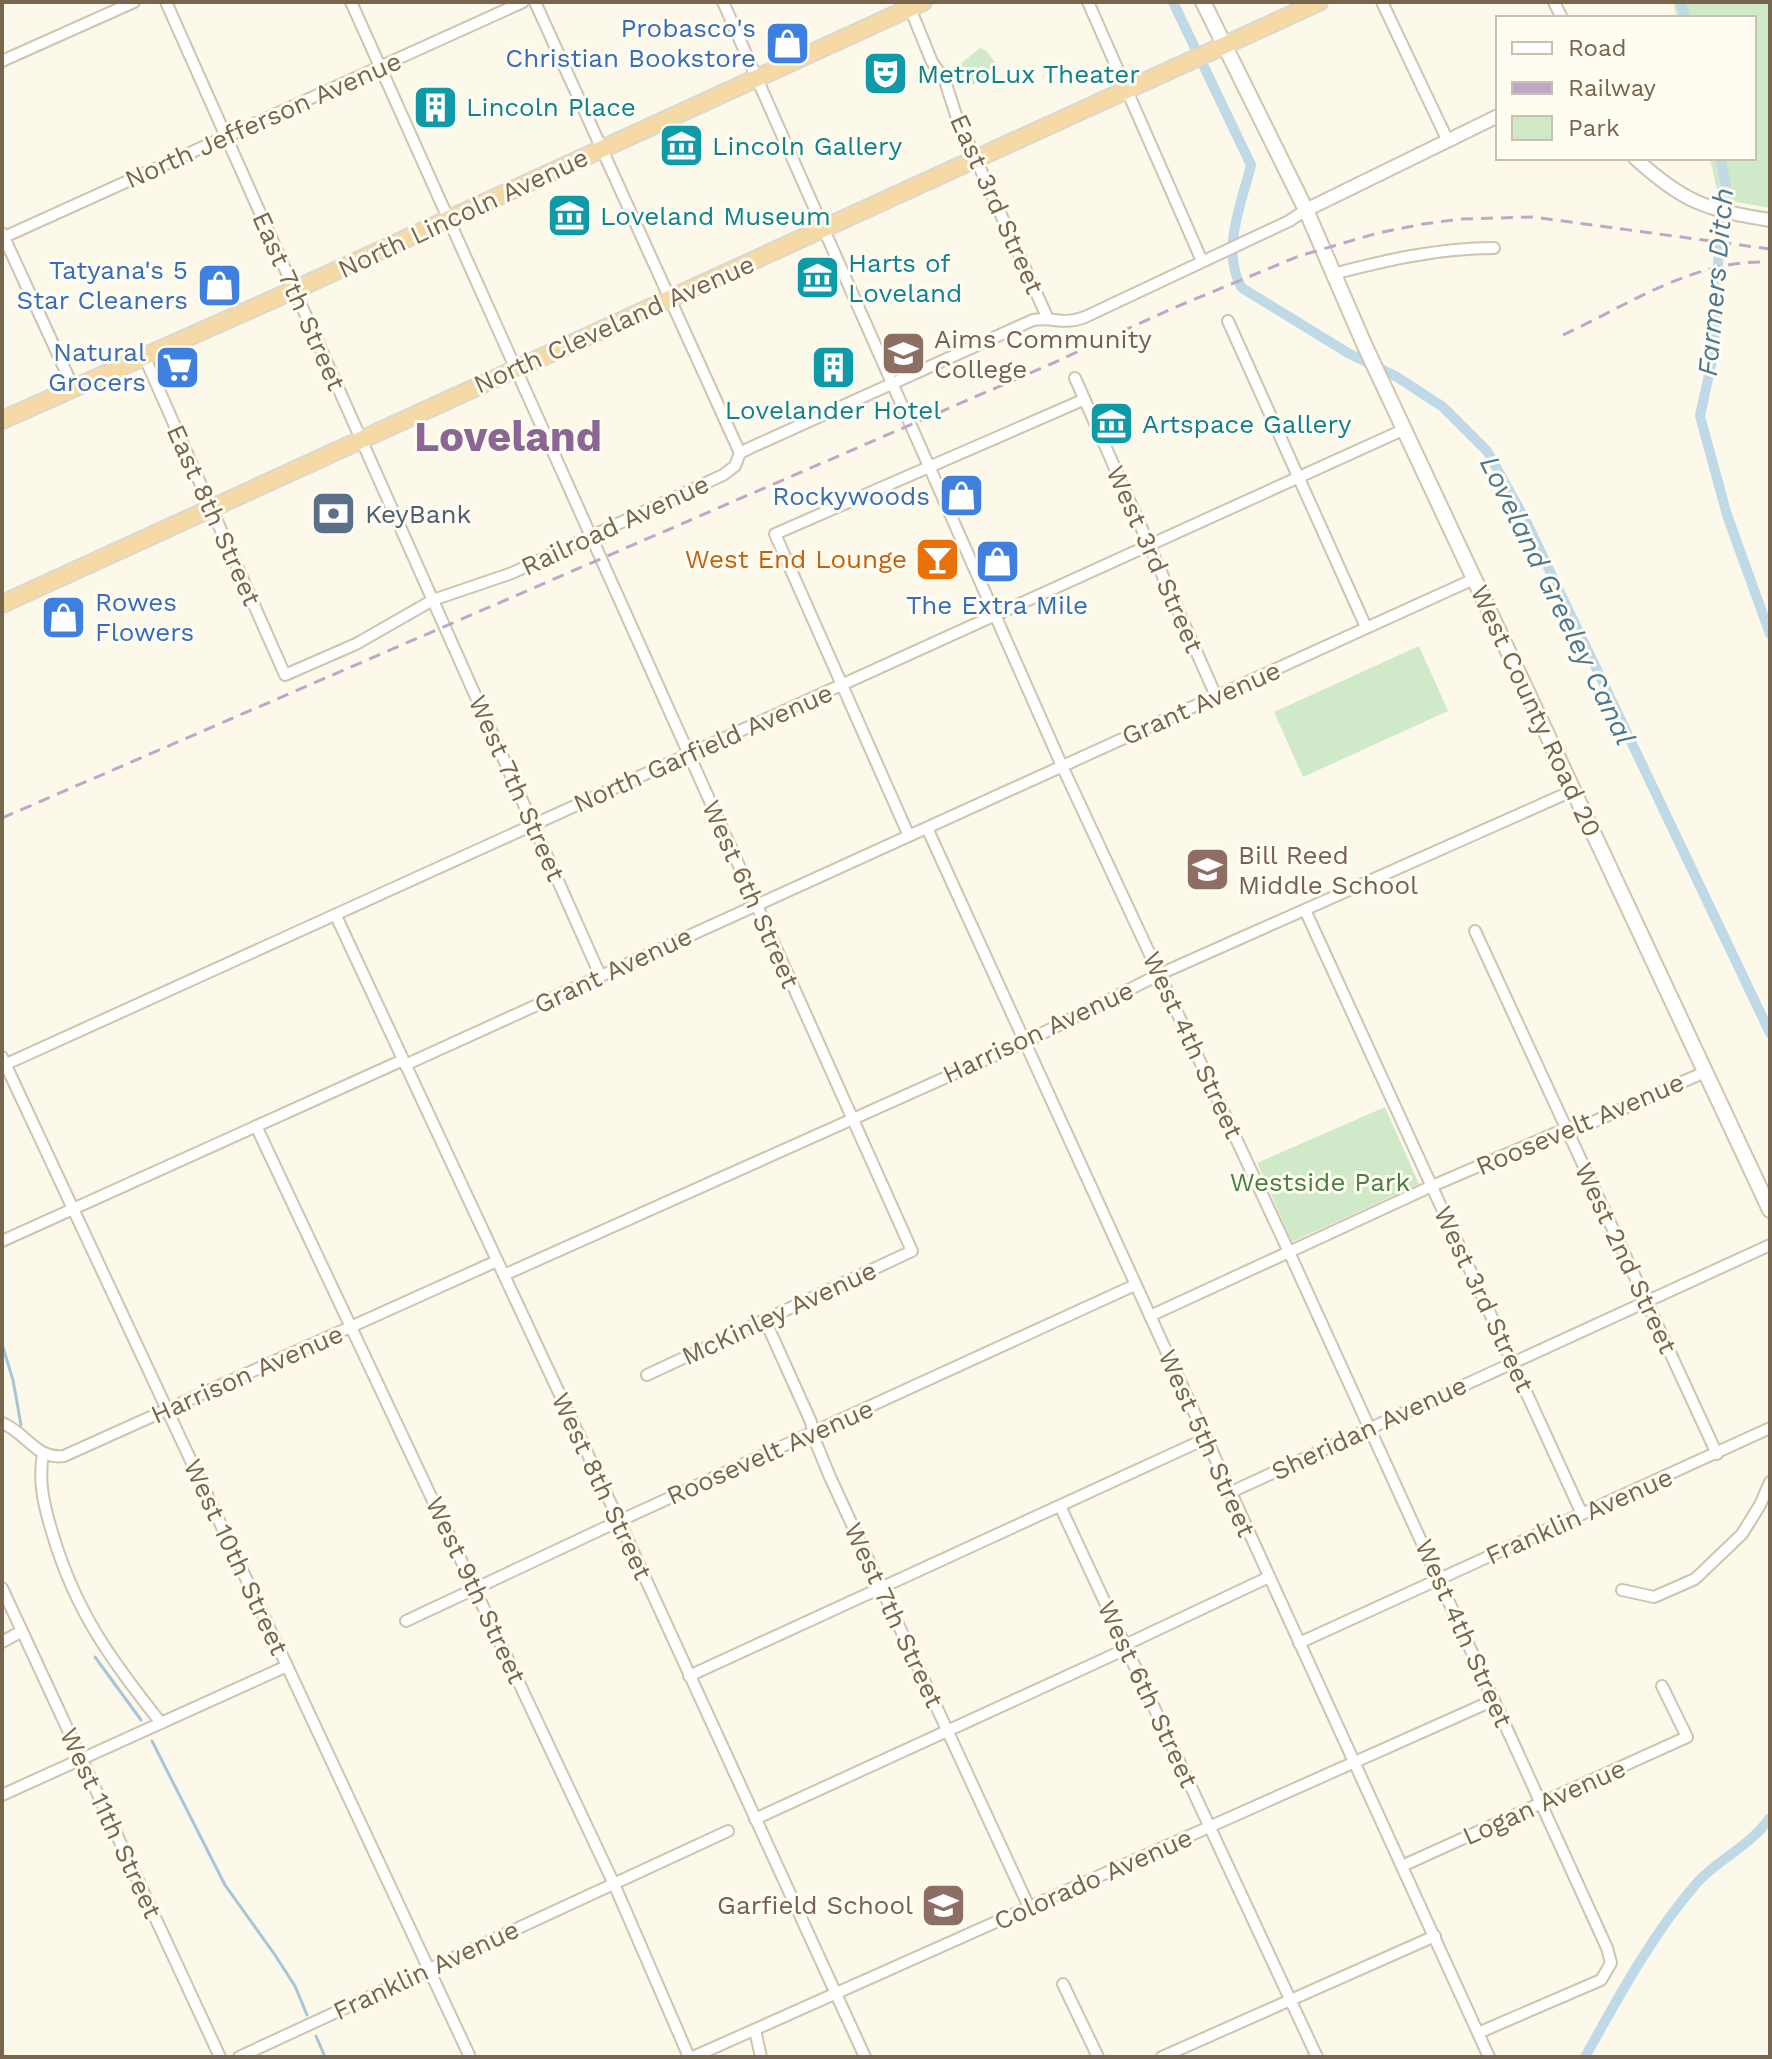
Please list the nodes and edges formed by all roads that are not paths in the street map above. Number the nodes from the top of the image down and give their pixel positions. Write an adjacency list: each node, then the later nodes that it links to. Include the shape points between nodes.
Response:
1 (134, 2): 13 (street)
2 (166, 2): 18 (street, East 7th Street)
3 (351, 2): 14 (street, West 6th Street)
4 (523, 2): 14 (street, North Jefferson Avenue)
5 (535, 2): 20 (street)
6 (723, 2): 15 (street, West 4th Street)
7 (1088, 2): 16 (street)
8 (1203, 2): 12 (main road, West County Road 20)
9 (1319, 2): 12 (highway, North Cleveland Avenue)
10 (1382, 2): 19 (street)
11 (914, 4): 15 (highway, North Lincoln Avenue); 21 (street, East 3rd Street, via 932,62)
12 (1226, 45): 16 (highway, North Cleveland Avenue); 23 (main road, West County Road 20)
13 (2, 61)
14 (380, 67): 18 (street, North Jefferson Avenue); 24 (street, West 6th Street)
15 (756, 78): 20 (highway, North Lincoln Avenue); 26 (street, West 4th Street)
16 (1126, 89): 21 (highway, North Cleveland Avenue); 29 (street)
17 (1496, 117): 19 (street)
18 (226, 137): 27 (street, North Jefferson Avenue); 31 (street, East 7th Street)
19 (1447, 139): 23 (street)
20 (600, 150): 24 (highway, North Lincoln Avenue); 32 (street)
21 (976, 158): 26 (highway, North Cleveland Avenue); 33 (street, East 3rd Street)
22 (1637, 160): 25 (street, via 1697,204)
23 (1306, 210): 29 (street, Railroad Avenue); 30 (main road, West County Road 20)
24 (448, 219): 31 (highway, North Lincoln Avenue); 36 (street, West 6th Street)
25 (1770, 220)
26 (822, 229): 32 (highway, North Cleveland Avenue); 38 (street, West 4th Street)
27 (3, 236): 39 (street)
28 (1494, 248): 30 (street, via 1410,256)
29 (1202, 261): 33 (street, Railroad Avenue, via 1085,317 1066,323)
30 (1333, 274): 42 (main road, West County Road 20)
31 (294, 290): 35 (highway, North Lincoln Avenue); 43 (street, East 7th Street)
32 (670, 299): 36 (highway, North Cleveland Avenue); 44 (street)
33 (1048, 319): 38 (street, Railroad Avenue, via 1033,320)
34 (1228, 321): 46 (street)
35 (144, 356): 39 (highway, North Lincoln Avenue); 47 (street, East 8th Street)
36 (515, 369): 43 (highway, North Cleveland Avenue); 48 (street, West 6th Street)
37 (1075, 378): 40 (street, West 3rd Street)
38 (892, 384): 44 (street, Railroad Avenue); 45 (street, West 4th Street)
39 (73, 387): 41 (highway, North Lincoln Avenue)
40 (1083, 400): 45 (street); 49 (street, West 3rd Street)
41 (2, 420)
42 (1405, 429): 46 (street, North Garfield Avenue); 50 (main road, West County Road 20)
43 (361, 439): 47 (highway, North Cleveland Avenue); 51 (street, East 7th Street)
44 (740, 453): 48 (street, Railroad Avenue, via 723,475)
45 (929, 468): 53 (street, West 4th Street); 56 (street, via 775,534)
46 (1299, 477): 49 (street, North Garfield Avenue); 54 (street)
47 (211, 509): 52 (highway, North Cleveland Avenue); 55 (street, East 8th Street)
48 (590, 537): 51 (street, Railroad Avenue, via 512,573); 58 (street, West 6th Street)
49 (1148, 546): 53 (street, North Garfield Avenue); 57 (street, West 3rd Street)
50 (1474, 579): 54 (street, Grant Avenue); 60 (main road, West County Road 20)
51 (433, 600): 55 (street, Railroad Avenue, via 356,644); 61 (street, West 7th Street)
52 (2, 604)
53 (995, 615): 56 (street, North Garfield Avenue); 59 (street, West 4th Street)
54 (1366, 627): 57 (street, Grant Avenue)
55 (285, 675)
56 (841, 685): 58 (street, North Garfield Avenue); 63 (street)
57 (1216, 696): 59 (street, Grant Avenue)
58 (688, 755): 61 (street, North Garfield Avenue); 64 (street, West 6th Street)
59 (1062, 766): 62 (street, Grant Avenue); 68 (street, West 4th Street)
60 (1572, 791): 65 (street, Harrison Avenue); 73 (main road, West County Road 20)
61 (533, 826): 66 (street, North Garfield Avenue); 69 (street, West 7th Street)
62 (927, 828): 63 (street, Grant Avenue); 70 (street, West 5th Street)
63 (909, 836): 64 (street, Grant Avenue)
64 (755, 905): 69 (street, Grant Avenue); 74 (street, West 6th Street)
65 (1305, 910): 68 (street, Harrison Avenue); 77 (street, West 3rd Street)
66 (336, 916): 71 (street, West 8th Street); 72 (street, North Garfield Avenue)
67 (1475, 931): 76 (street, West 2nd Street)
68 (1160, 974): 70 (street, Harrison Avenue); 83 (street, West 4th Street)
69 (600, 975): 71 (street, Grant Avenue)
70 (1025, 1042): 74 (street, Harrison Avenue); 86 (street, West 5th Street)
71 (404, 1062): 75 (street, Grant Avenue); 84 (street, West 8th Street)
72 (3, 1063): 78 (street, West 10th Street)
73 (1705, 1072): 76 (street, Roosevelt Avenue); 79 (main road, West County Road 20)
74 (853, 1118): 82 (street, West 6th Street); 85 (street, Harrison Avenue)
75 (256, 1126): 78 (street, Grant Avenue); 90 (street, West 9th Street)
76 (1568, 1131): 77 (street, Roosevelt Avenue); 87 (street, West 2nd Street)
77 (1432, 1186): 83 (street, Roosevelt Avenue); 91 (street, West 3rd Street)
78 (73, 1209): 80 (street, Grant Avenue); 93 (street, West 10th Street)
79 (1770, 1210)
80 (2, 1241)
81 (1770, 1245): 87 (street, Sheridan Avenue)
82 (912, 1251): 89 (street, McKinley Avenue)
83 (1289, 1252): 88 (street, Roosevelt Avenue); 95 (street, West 4th Street)
84 (497, 1261): 85 (street, West 8th Street); 90 (street, Harrison Avenue)
85 (504, 1275): 105 (street, West 8th Street)
86 (1135, 1285): 88 (street, West 5th Street); 96 (street, Roosevelt Avenue)
87 (1646, 1301): 91 (street, Sheridan Avenue); 100 (street, West 2nd Street)
88 (1150, 1316): 98 (street, West 5th Street)
89 (765, 1320): 92 (street, McKinley Avenue); 96 (street, West 7th Street)
90 (353, 1327): 93 (street, Harrison Avenue); 109 (street, West 9th Street)
91 (1512, 1361): 95 (street, Sheridan Avenue); 104 (street, West 3rd Street)
92 (647, 1375)
93 (166, 1410): 99 (street, Harrison Avenue, via 64,1456); 117 (street, West 10th Street)
94 (2, 1423): 99 (street)
95 (1370, 1427): 102 (street, Sheridan Avenue); 107 (street, West 4th Street)
96 (814, 1432): 105 (street, Roosevelt Avenue); 110 (street, West 7th Street)
97 (1769, 1432): 100 (street, Franklin Avenue)
98 (1205, 1439): 102 (street, West 5th Street); 103 (street)
99 (43, 1454): 121 (street, via 43,1498 66,1577 97,1638)
100 (1717, 1454): 104 (street, Franklin Avenue)
101 (1770, 1482): 111 (street, via 1742,1534 1695,1579 1654,1597)
102 (1229, 1493): 106 (street, West 5th Street)
103 (1060, 1506): 110 (street); 116 (street, West 6th Street)
104 (1582, 1514): 107 (street, Franklin Avenue)
105 (619, 1521): 109 (street, Roosevelt Avenue); 118 (street, West 8th Street)
106 (1269, 1577): 115 (street, West 5th Street); 116 (street)
107 (1439, 1579): 115 (street, Franklin Avenue); 120 (street, West 4th Street)
108 (2, 1588): 113 (street, West 11th Street)
109 (475, 1588): 112 (street, Roosevelt Avenue); 131 (street, West 9th Street)
110 (883, 1588): 118 (street); 122 (street, West 7th Street)
111 (1622, 1590)
112 (406, 1621)
113 (22, 1631): 114 (street); 123 (street, West 11th Street)
114 (2, 1642)
115 (1299, 1643): 124 (street, West 5th Street)
116 (1125, 1647): 122 (street); 128 (street, West 6th Street)
117 (287, 1666): 121 (street); 134 (street, West 10th Street)
118 (689, 1676): 127 (street, West 8th Street)
119 (1662, 1686): 126 (street, Logan Avenue, via 1687,1737)
120 (1494, 1700): 124 (street, Colorado Avenue); 126 (street, West 4th Street)
121 (161, 1723): 123 (street)
122 (948, 1731): 127 (street); 132 (street, West 7th Street)
123 (81, 1760): 125 (street); 140 (street, West 11th Street)
124 (1354, 1763): 128 (street, Colorado Avenue); 130 (street, West 5th Street)
125 (2, 1795)
126 (1540, 1804): 130 (street, Logan Avenue); 139 (street, West 4th Street, via 1607,1948 1609,1967 1601,1980)
127 (755, 1819): 136 (street, West 8th Street)
128 (1210, 1826): 132 (street, Colorado Avenue); 137 (street, West 6th Street)
129 (728, 1831): 131 (street, Franklin Avenue)
130 (1402, 1866): 133 (street, West 5th Street)
131 (614, 1884): 134 (street, Franklin Avenue); 143 (street, West 9th Street)
132 (1029, 1907): 136 (street, Colorado Avenue)
133 (1435, 1936): 137 (street); 139 (street, West 5th Street)
134 (428, 1968): 141 (street, Franklin Avenue); 142 (street, West 10th Street)
135 (1063, 1984): 146 (street)
136 (836, 1995): 138 (street, Colorado Avenue); 145 (street, West 8th Street)
137 (1290, 2000): 147 (street); 148 (street, West 6th Street)
138 (755, 2030): 143 (street, Colorado Avenue); 144 (street)
139 (1478, 2033): 149 (street, West 5th Street)
140 (220, 2057)
141 (239, 2057)
142 (470, 2057)
143 (691, 2057)
144 (761, 2057)
145 (865, 2057)
146 (1098, 2057)
147 (1162, 2057)
148 (1317, 2057)
149 (1489, 2057)

